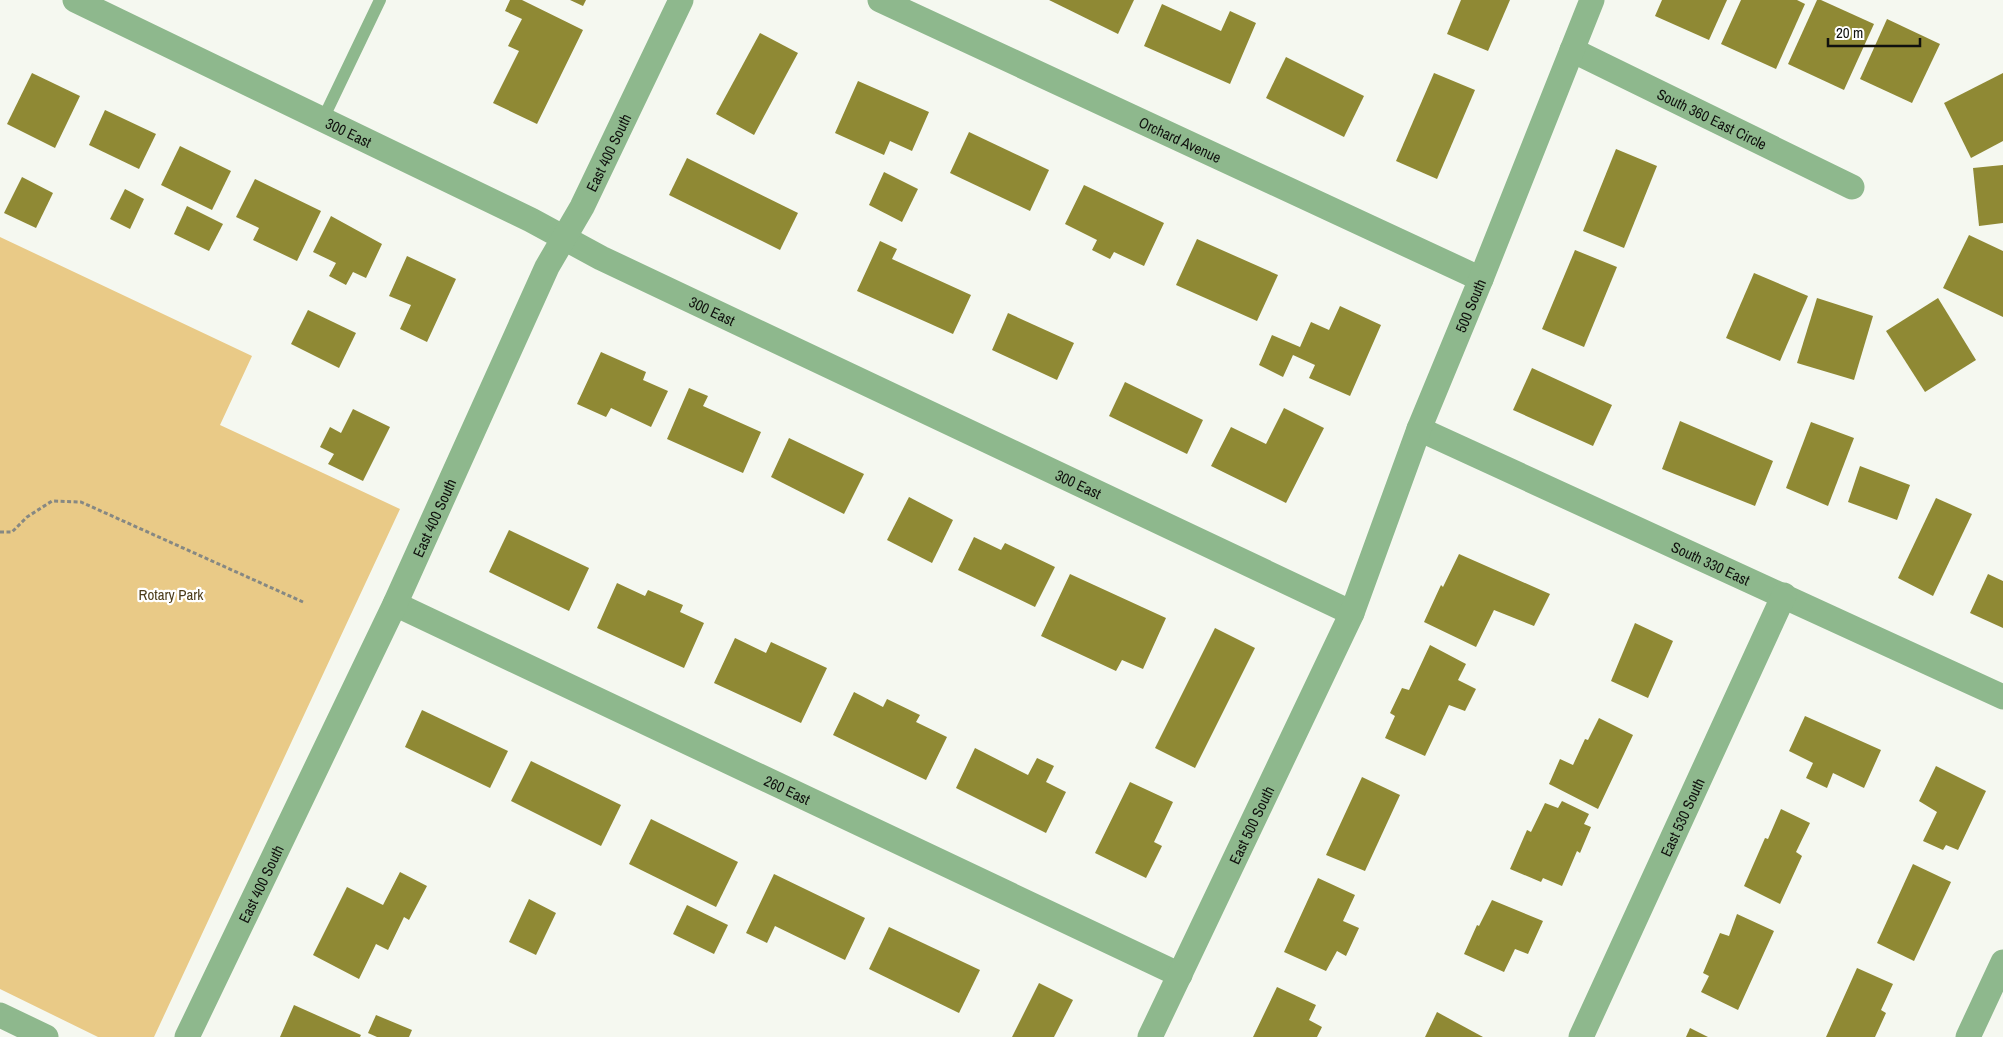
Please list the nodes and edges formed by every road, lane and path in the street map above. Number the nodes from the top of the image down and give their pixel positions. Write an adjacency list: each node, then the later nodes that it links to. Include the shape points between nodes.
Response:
1 (75, 0): 7 (street, 300 East)
2 (380, 0): 7 (lane)
3 (681, 0): 9 (street, East 400 South)
4 (880, 0): 10 (street, Orchard Avenue)
5 (1592, 0): 6 (street, 500 South)
6 (1572, 50): 8 (street, South 360 East Circle); 10 (street, 500 South)
7 (323, 119): 9 (street, 300 East)
8 (1852, 187)
9 (564, 238): 15 (street, East 400 South, via 547,267); 16 (street, 300 East)
10 (1481, 279): 11 (street, 500 South)
11 (1419, 429): 13 (street, South 330 East); 16 (street, 500 South)
12 (0, 532): 14 (path, via 12,532 27,517 52,501 81,502)
13 (1784, 596): 17 (street, South 330 East); 24 (street, East 530 South)
14 (303, 602)
15 (395, 604): 19 (street, 260 East); 22 (street, East 400 South)
16 (1352, 613): 19 (street, East 500 South)
17 (2003, 697)
18 (2003, 962): 25 (street)
19 (1180, 975): 23 (street, East 500 South)
20 (0, 1015): 21 (street)
21 (46, 1037)
22 (187, 1037)
23 (1150, 1037)
24 (1581, 1037)
25 (1968, 1037)

